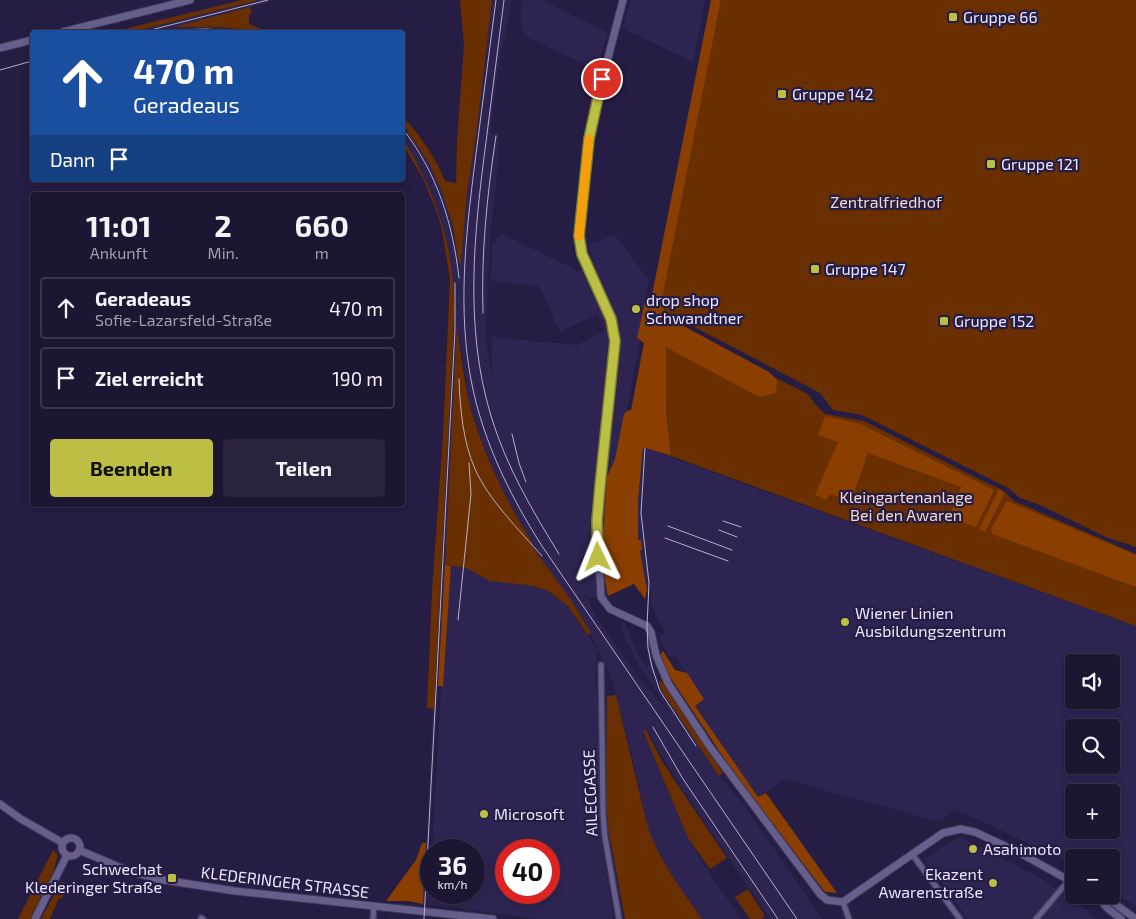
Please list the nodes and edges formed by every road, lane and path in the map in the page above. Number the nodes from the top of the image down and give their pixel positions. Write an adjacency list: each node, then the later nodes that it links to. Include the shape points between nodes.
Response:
1 (190, 0): 3 (street)
2 (623, 0): 14 (street, via 593,116 579,236 582,254 611,319 615,341 597,521 601,597 619,614 647,626 660,669 710,746 820,894 826,900)
3 (70, 30)
4 (30, 40): 5 (street)
5 (0, 48)
6 (601, 665): 21 (street, AILECGASSE, via 603,814)
7 (0, 804): 8 (street)
8 (63, 843): 9 (street, via 69,838 75,839); 11 (street, via 63,851)
9 (80, 850): 11 (street, via 74,855); 17 (street, KLEDERINGER STRASSE, via 126,870 157,879)
10 (912, 854): 12 (street, via 943,834 961,829 1020,853); 14 (street); 23 (street)
11 (67, 855): 18 (street)
12 (1065, 878)
13 (1065, 888): 24 (street)
14 (839, 902): 22 (street)
15 (1104, 904): 25 (street)
16 (1116, 904): 26 (street)
17 (374, 906): 19 (street); 20 (street, KLEDERINGER STRASSE)
18 (34, 919)
19 (372, 919)
20 (493, 919)
21 (619, 919)
22 (849, 919)
23 (960, 919)
24 (1036, 919)
25 (1121, 919)
26 (1136, 919)

